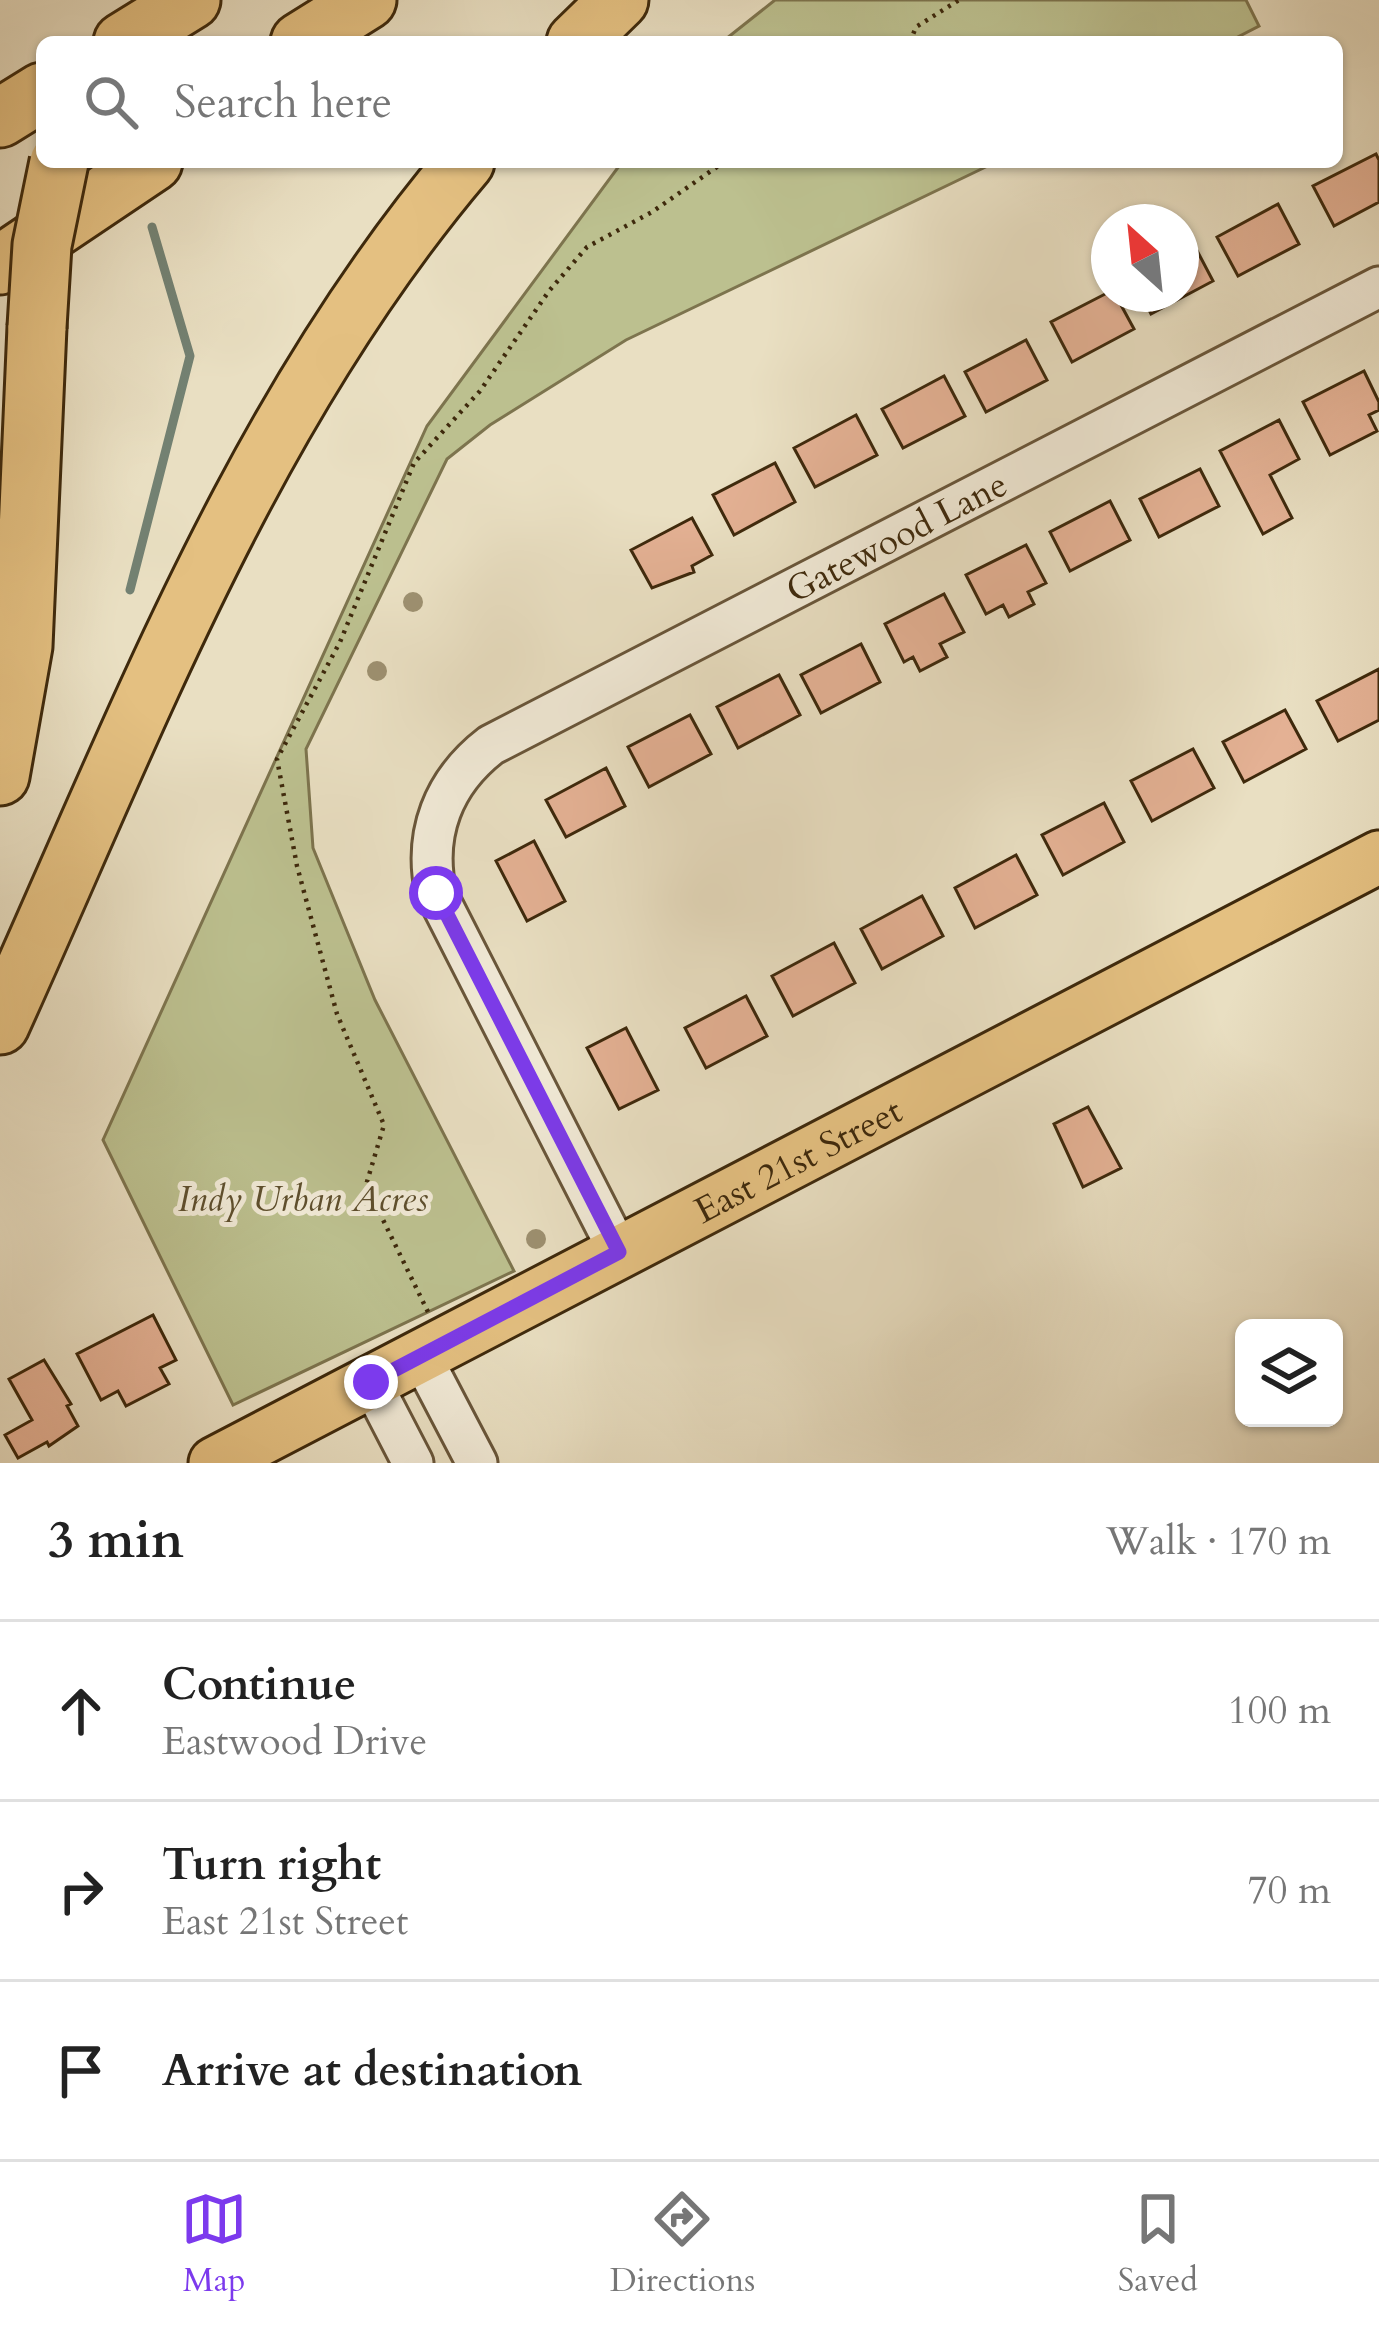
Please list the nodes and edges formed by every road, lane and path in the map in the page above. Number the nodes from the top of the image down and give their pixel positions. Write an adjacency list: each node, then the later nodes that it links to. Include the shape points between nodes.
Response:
1 (134, 0): 7 (highway)
2 (190, 0): 8 (highway)
3 (368, 0): 9 (highway)
4 (380, 0): 10 (highway)
5 (619, 0): 11 (highway)
6 (959, 0): 12 (path)
7 (113, 36)
8 (132, 36)
9 (309, 36)
10 (332, 36)
11 (582, 36)
12 (912, 36)
13 (36, 96): 14 (highway)
14 (0, 118)
15 (58, 168): 23 (highway, bridge, via 42,245 23,646)
16 (95, 168): 20 (highway)
17 (144, 168): 21 (highway)
18 (460, 168): 25 (highway, via 351,314 239,500)
19 (715, 168): 27 (path, via 587,248 480,391 414,463 340,642 277,759 337,1014 384,1125 366,1185)
20 (0, 227)
21 (0, 265)
22 (1379, 287): 26 (street, Gatewood Lane, via 491,745 462,771 437,816 431,854 441,905)
23 (0, 776)
24 (1379, 857): 26 (main road, East 21st Street)
25 (0, 1025)
26 (619, 1252): 27 (main road, East 21st Street)
27 (432, 1350): 28 (main road, East 21st Street); 31 (street)
28 (371, 1382): 29 (main road, East 21st Street); 30 (street)
29 (215, 1463)
30 (413, 1463)
31 (476, 1463)

